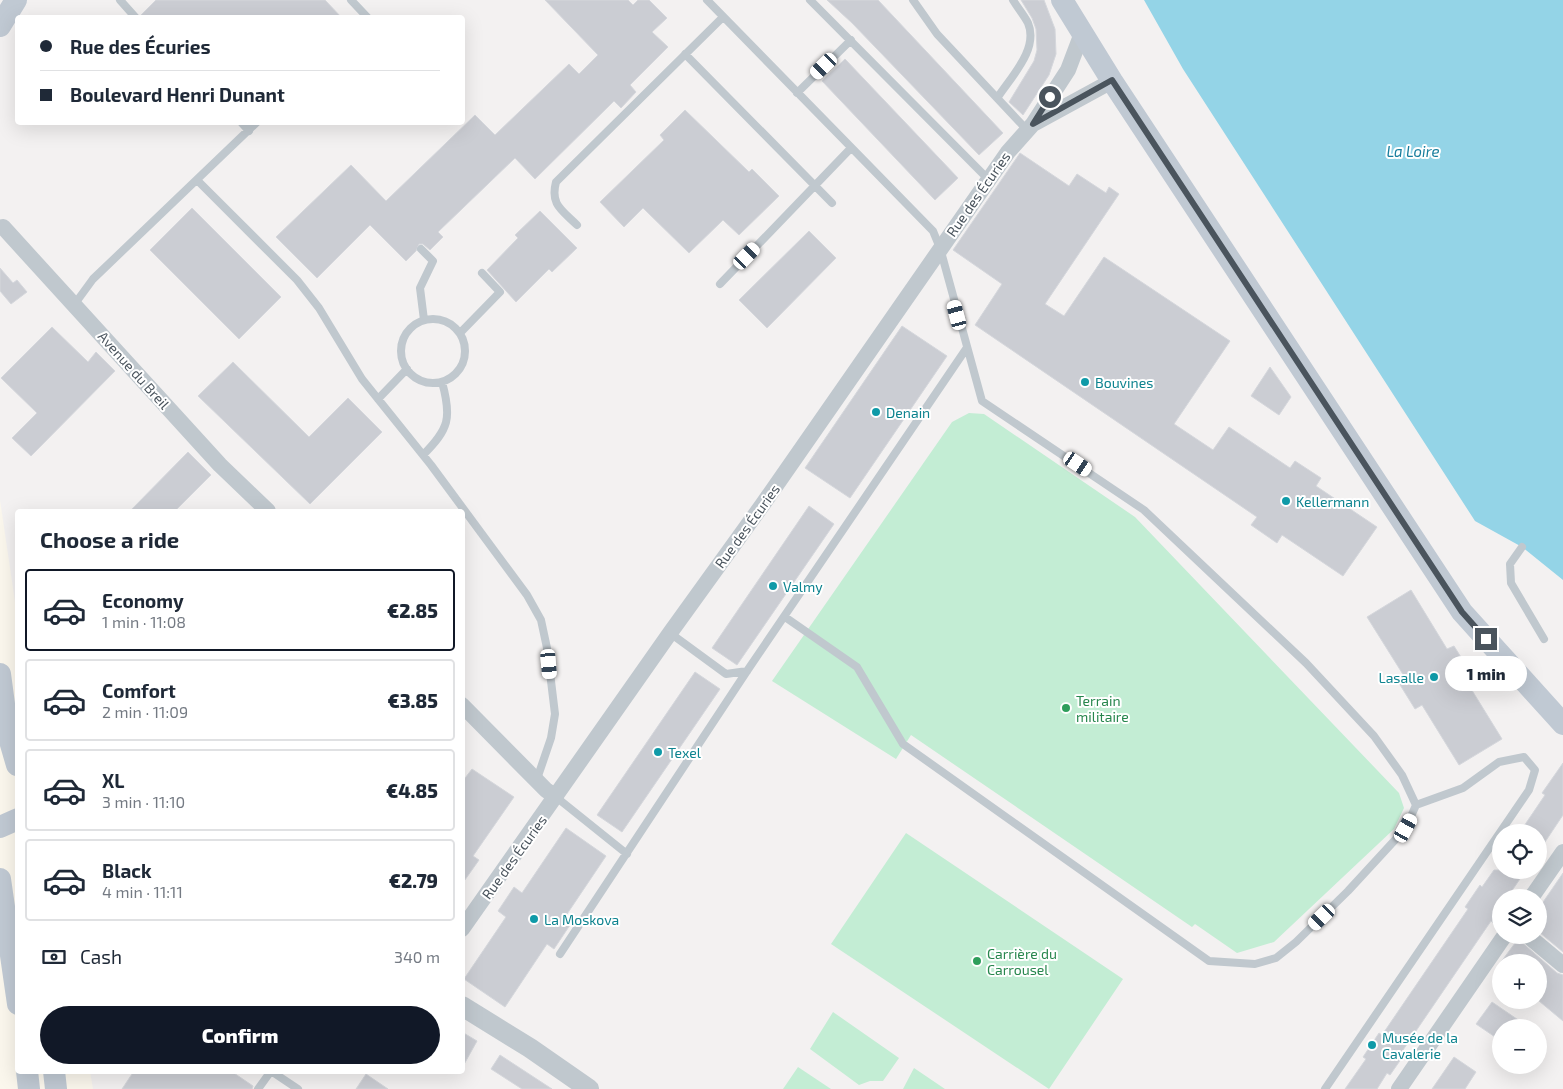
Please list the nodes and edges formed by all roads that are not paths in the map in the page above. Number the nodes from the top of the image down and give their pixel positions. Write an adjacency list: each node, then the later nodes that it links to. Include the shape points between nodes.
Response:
1 (16, 0): 12 (main road)
2 (120, 0): 9 (lane)
3 (351, 0): 10 (lane)
4 (708, 0): 11 (lane)
5 (810, 0): 14 (lane)
6 (913, 0): 18 (lane, via 937,34)
7 (1012, 0): 18 (lane, via 1028,25 1028,48)
8 (1062, 0): 13 (main road)
9 (133, 15)
10 (366, 15)
11 (723, 17): 15 (lane); 17 (lane)
12 (0, 26)
13 (1082, 33): 16 (main road); 21 (street, Rue des Écuries, via 1068,70)
14 (851, 40): 17 (lane); 25 (lane)
15 (685, 54): 26 (lane); 28 (lane, via 556,182 554,202)
16 (1112, 80): 21 (street, Rue des Écuries); 52 (main road, via 1462,612)
17 (797, 93): 23 (lane)
18 (998, 97): 21 (lane)
19 (243, 125): 22 (lane)
20 (254, 125): 22 (lane)
21 (1030, 127): 25 (street, Rue des Écuries)
22 (249, 131): 24 (lane)
23 (851, 148): 26 (lane); 30 (lane, via 933,231)
24 (197, 180): 34 (lane, via 93,279); 40 (lane, via 297,280 334,329 362,379)
25 (989, 180): 30 (street, Rue des Écuries)
26 (815, 185): 27 (lane); 33 (lane)
27 (832, 203)
28 (577, 225)
29 (3, 227): 34 (street, Avenue du Breil)
30 (940, 248): 37 (lane); 47 (street, Rue des Écuries, via 769,496)
31 (421, 249): 35 (lane, via 433,261 420,288)
32 (482, 273): 36 (lane, via 500,292)
33 (720, 284)
34 (74, 304): 42 (street, Avenue du Breil, via 220,465)
35 (424, 320): 36 (lane, via 442,320); 38 (lane, via 412,326 405,335 402,356)
36 (460, 333): 39 (lane, via 466,351 464,361 452,377)
37 (966, 348): 46 (lane); 58 (lane, via 982,401 1144,510 1306,663 1374,736 1402,775)
38 (407, 369): 39 (lane, via 421,380); 40 (lane)
39 (442, 382): 41 (lane, via 447,400 446,427)
40 (378, 399): 41 (lane)
41 (423, 455): 43 (lane)
42 (266, 509)
43 (463, 509)
44 (465, 512): 56 (lane, via 541,620 554,714 551,738)
45 (1522, 547): 48 (lane, via 1510,564 1510,583)
46 (785, 617): 49 (lane); 58 (lane, via 857,667 903,744 1209,961 1255,964 1276,958 1348,892 1406,828)
47 (670, 632): 49 (lane, via 726,674); 57 (street, Rue des Écuries)
48 (1544, 639)
49 (747, 671): 62 (lane)
50 (0, 674): 54 (main road, via 8,734)
51 (465, 708): 56 (street)
52 (1563, 724)
53 (0, 757): 55 (main road)
54 (15, 758)
55 (15, 764)
56 (537, 779): 57 (street)
57 (556, 797): 62 (lane); 65 (street, Rue des Écuries)
58 (1416, 805): 81 (lane, via 1464,788 1499,762 1524,757 1535,770 1529,790)
59 (15, 821): 60 (main road)
60 (0, 827)
61 (1563, 852): 64 (street)
62 (627, 854): 68 (lane)
63 (0, 879): 70 (main road)
64 (1537, 889)
65 (465, 925)
66 (1499, 944): 82 (street)
67 (1538, 944): 69 (street)
68 (560, 954)
69 (1563, 965)
70 (15, 983)
71 (465, 1008): 80 (street)
72 (27, 1074): 76 (main road)
73 (54, 1074): 77 (main road)
74 (269, 1074): 78 (lane)
75 (276, 1074): 79 (lane)
76 (29, 1089)
77 (56, 1089)
78 (258, 1089)
79 (298, 1089)
80 (589, 1089)
81 (1325, 1089)
82 (1399, 1089)

